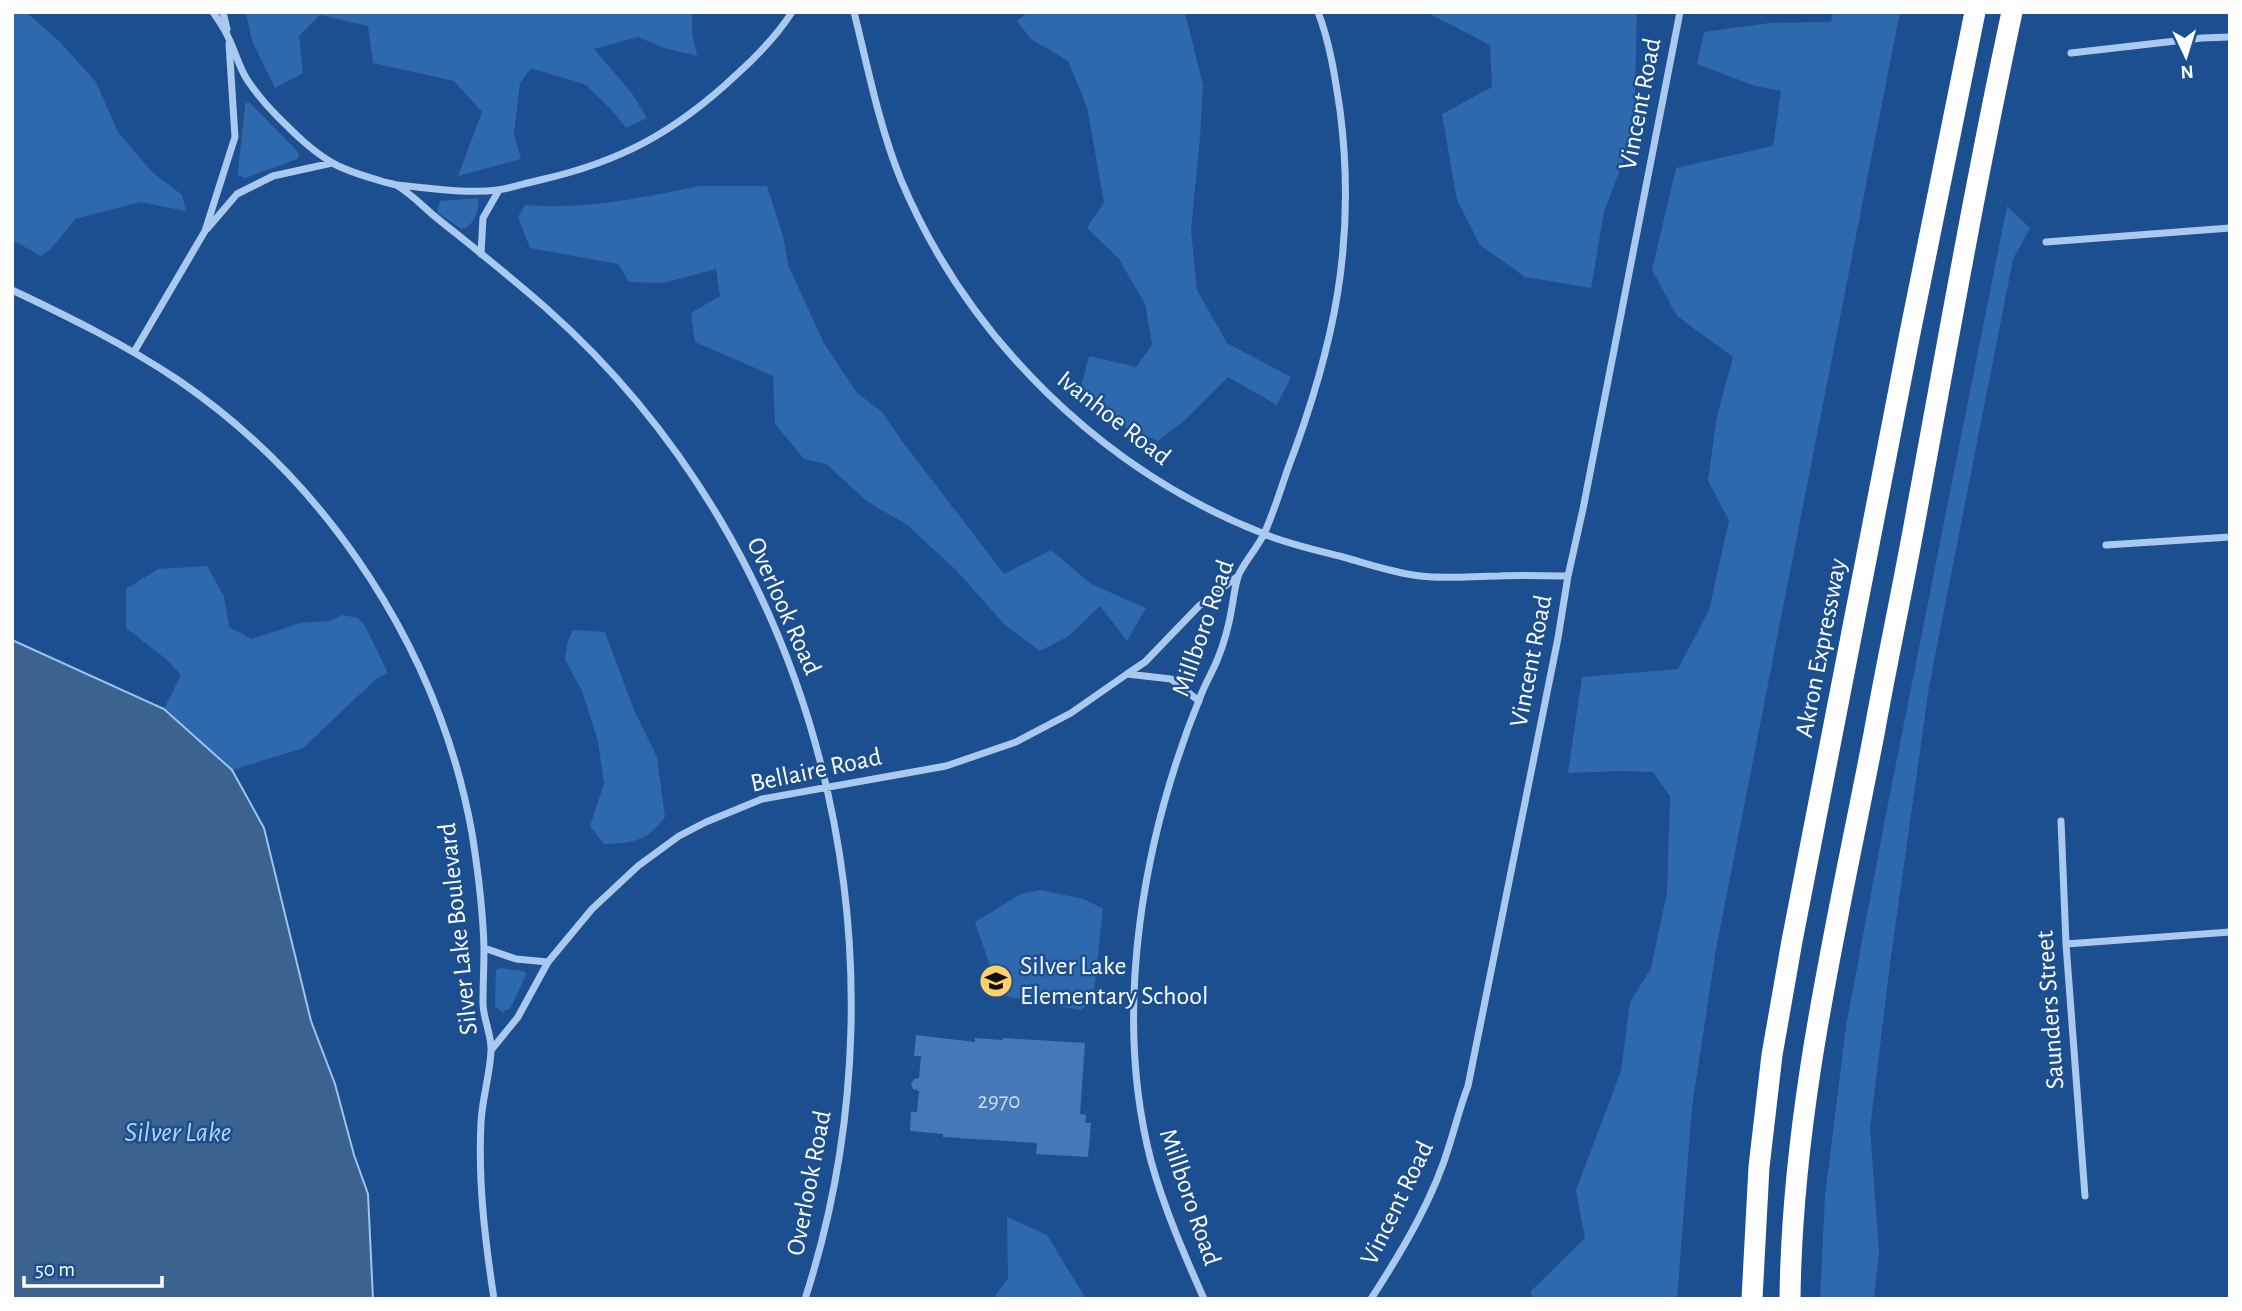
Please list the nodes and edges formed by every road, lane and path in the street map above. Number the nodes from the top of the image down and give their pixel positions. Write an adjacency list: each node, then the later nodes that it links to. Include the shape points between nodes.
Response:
1 (213, 12): 9 (street)
2 (223, 12): 9 (street)
3 (792, 12): 14 (street, via 750,62 680,122 611,159)
4 (854, 12): 21 (street, Ivanhoe Road, via 902,182 933,243 993,334 1036,384 1107,445 1202,506)
5 (1318, 12): 21 (street, Millboro Road, via 1344,142 1343,256 1324,367)
6 (1679, 12): 25 (street, Vincent Road)
7 (1975, 12): 40 (highway, Akron Expressway, via 1777,1030 1759,1167)
8 (2012, 12): 41 (highway, via 1811,1061 1794,1212)
9 (228, 36): 12 (street, Overlook Road, via 248,82 304,143); 16 (street, via 235,137)
10 (2230, 37): 11 (street)
11 (2071, 53)
12 (332, 163): 13 (street, Overlook Road); 16 (street, via 273,176 237,194)
13 (395, 184): 14 (street); 18 (street, Overlook Road)
14 (499, 190): 18 (street, via 482,218)
15 (2230, 228): 17 (street)
16 (205, 231): 20 (street)
17 (2046, 242)
18 (481, 254): 28 (street, Overlook Road, via 549,310 609,369 684,461 775,627 802,697)
19 (12, 290): 20 (street, Silver Lake Boulevard)
20 (134, 352): 32 (street, Silver Lake Boulevard, via 216,409 267,453 331,525 379,591 421,672 461,783 477,869)
21 (1264, 534): 24 (street, Millboro Road); 25 (street, Ivanhoe Road, via 1420,576)
22 (2230, 537): 23 (street)
23 (2106, 545)
24 (1238, 576): 26 (street, Bellaire Road); 27 (street, Millboro Road, via 1226,636)
25 (1568, 576): 39 (street, Vincent Road, via 1464,1101 1419,1217)
26 (1127, 674): 27 (street, via 1171,679); 28 (street, Bellaire Road, via 1071,713 1016,741 946,766)
27 (1199, 701): 38 (street, Millboro Road, via 1153,848 1134,991 1135,1062 1151,1161)
28 (828, 788): 33 (street, Bellaire Road, via 755,801 679,836 610,890); 37 (street, Overlook Road, via 849,922 852,1022 838,1166)
29 (2061, 821): 31 (street, Saunders Street)
30 (2230, 932): 31 (street)
31 (2066, 944): 35 (street, Saunders Street)
32 (484, 948): 33 (street, via 516,959); 34 (street, Silver Lake Boulevard, via 483,1008)
33 (548, 962): 34 (street, Bellaire Road, via 518,1017)
34 (492, 1049): 36 (street, Silver Lake Boulevard, via 480,1163)
35 (2085, 1196)
36 (494, 1299)
37 (805, 1299)
38 (1204, 1299)
39 (1371, 1299)
40 (1752, 1299)
41 (1790, 1299)

